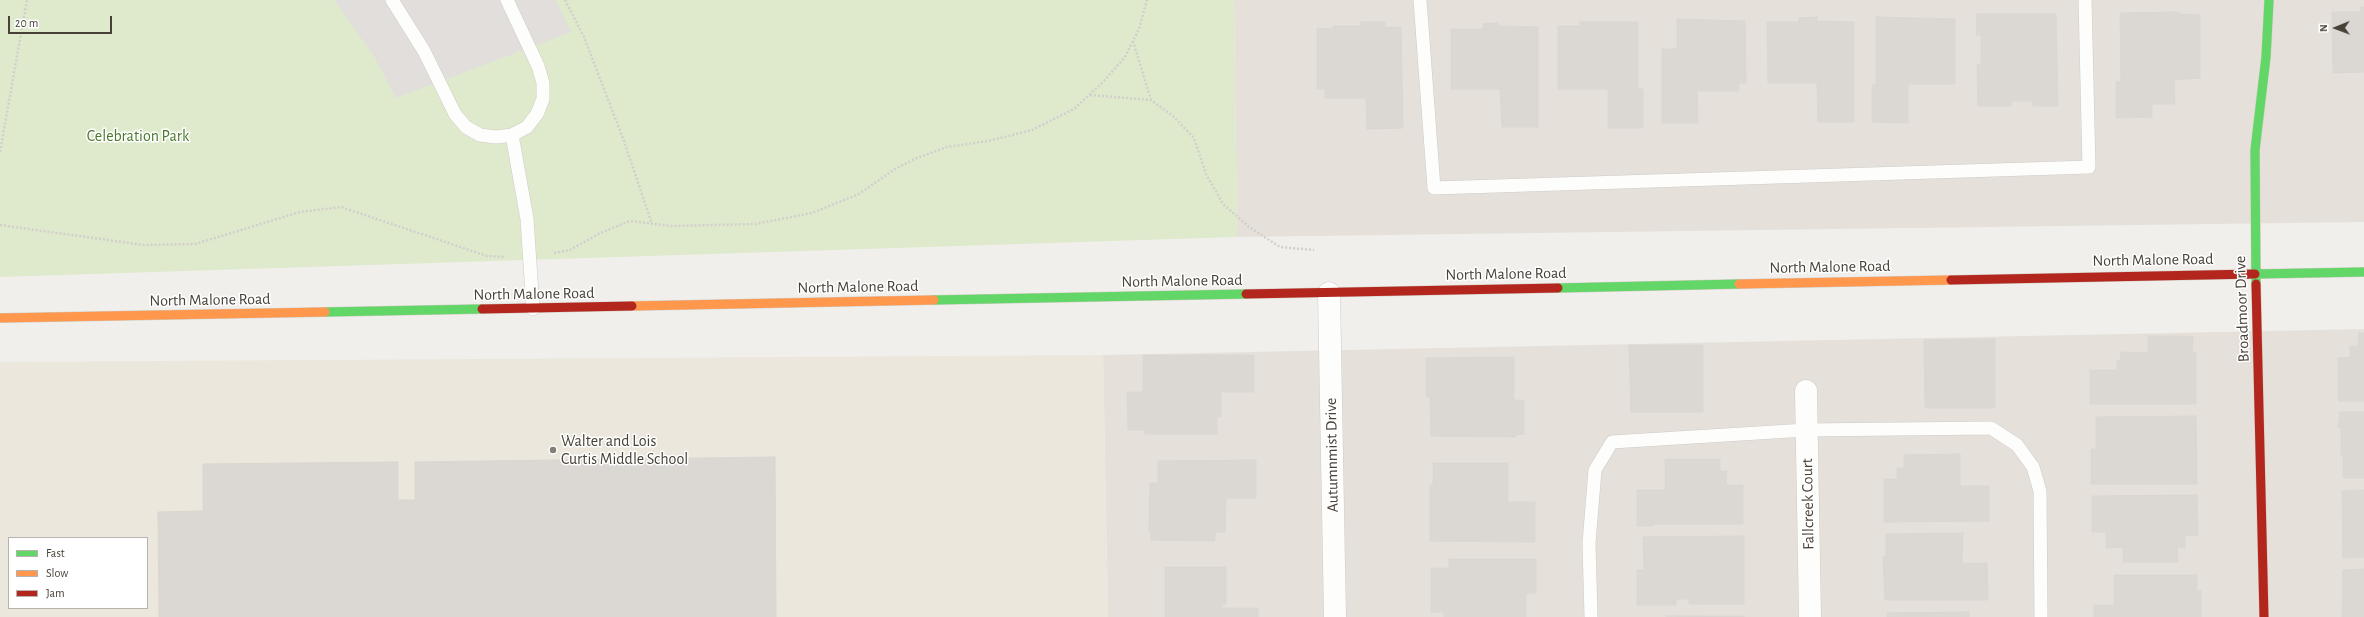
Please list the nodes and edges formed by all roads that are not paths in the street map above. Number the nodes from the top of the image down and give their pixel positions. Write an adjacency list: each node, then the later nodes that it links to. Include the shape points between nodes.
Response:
1 (392, 0): 6 (lane, via 424,51 455,114 466,127 480,135)
2 (507, 0): 6 (lane, via 535,59 543,83 543,99 537,114 527,127)
3 (1420, 0): 4 (lane, via 1434,188 2089,167)
4 (2085, 0)
5 (2269, 0): 8 (street, Broadmoor Drive, via 2266,57 2255,150)
6 (512, 135): 10 (lane, via 527,219)
7 (2364, 272): 8 (street, North Malone Road)
8 (2257, 273): 9 (street, North Malone Road); 18 (street, Broadmoor Drive)
9 (1329, 293): 10 (street, North Malone Road); 14 (street, Autumnmist Drive)
10 (533, 309): 11 (street, North Malone Road)
11 (0, 318)
12 (1806, 391): 13 (street, Fallcreek Court)
13 (1806, 430): 15 (lane, via 1612,442 1595,470 1589,542); 16 (street, Fallcreek Court); 17 (lane, via 1991,428 2017,445 2033,467 2040,491)
14 (1335, 617)
15 (1590, 617)
16 (1810, 617)
17 (2041, 617)
18 (2264, 617)

